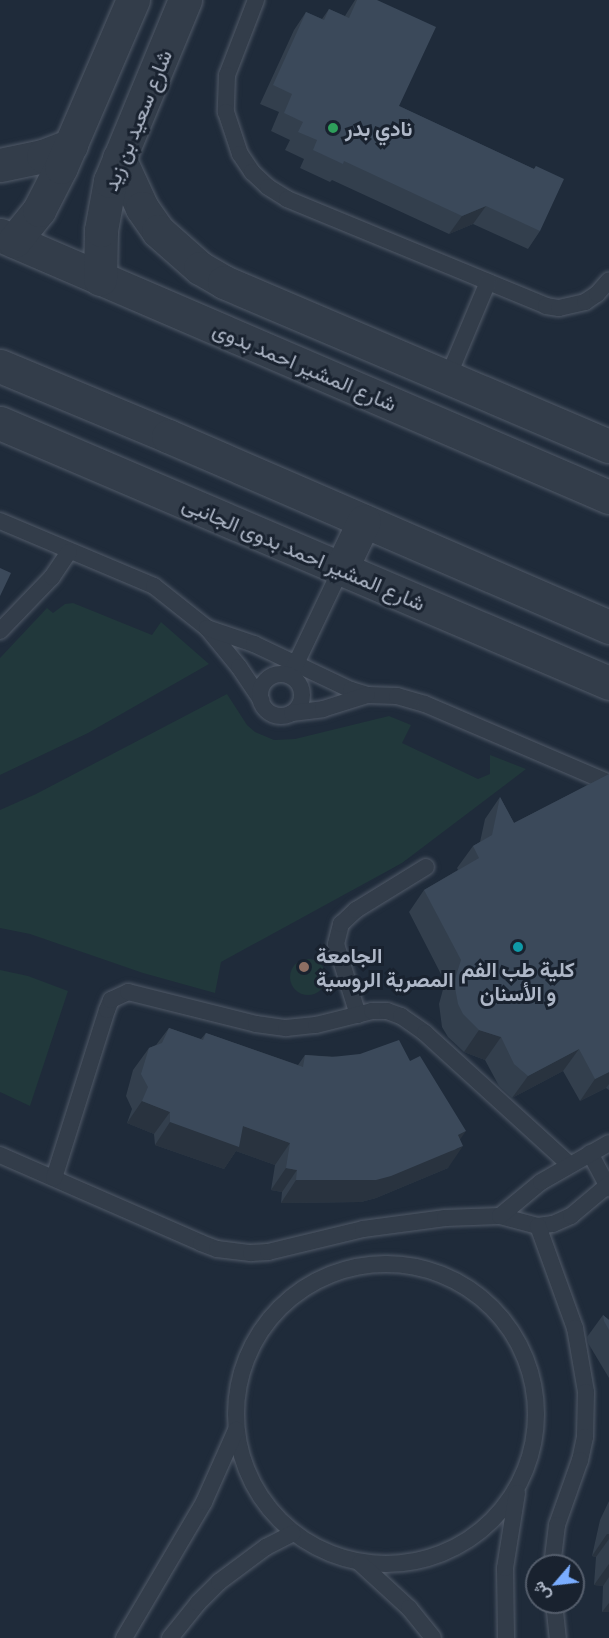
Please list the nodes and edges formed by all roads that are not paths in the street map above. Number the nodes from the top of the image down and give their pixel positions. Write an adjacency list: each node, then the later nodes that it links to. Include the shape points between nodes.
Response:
1 (133, 0): 4 (street)
2 (185, 0): 5 (street, شارع سعيد بن زيد)
3 (256, 0): 10 (lane, via 227,75 225,93 231,134 252,172 287,199)
4 (71, 145): 6 (street); 7 (street, via 39,210)
5 (119, 158): 8 (street, شارع سعيد بن زيد, via 104,205); 12 (street, via 142,208 158,231 200,268 224,282)
6 (0, 165)
7 (7, 238): 8 (street, شارع المشير احمد بدوى)
8 (99, 279): 15 (street, شارع المشير احمد بدوى)
9 (609, 280): 10 (lane, via 585,302 559,308)
10 (489, 282): 12 (lane)
11 (0, 366): 17 (street)
12 (448, 377): 14 (street)
13 (0, 423): 19 (street, شارع المشير احمد بدوى الجانبى)
14 (609, 446)
15 (609, 497)
16 (0, 521): 18 (lane)
17 (364, 521): 19 (street); 20 (street)
18 (69, 552): 21 (lane, via 154,586); 22 (lane, via 52,577)
19 (341, 569): 23 (lane); 24 (street, شارع المشير احمد بدوى الجانبى)
20 (609, 627)
21 (207, 628): 23 (lane, via 238,638); 26 (lane)
22 (0, 631)
23 (293, 670): 25 (lane); 26 (lane, via 268,679); 27 (lane, via 302,694)
24 (609, 683)
25 (367, 695): 27 (lane, via 323,709); 28 (lane, via 397,696 425,704)
26 (261, 700): 27 (lane, via 277,716)
27 (292, 713)
28 (609, 783)
29 (426, 867): 30 (lane, via 356,910 341,924 336,944)
30 (358, 1015): 34 (lane, via 387,1011 413,1024); 35 (lane, via 286,1028 136,993 118,995 107,1010)
31 (609, 1143): 32 (lane)
32 (590, 1153): 34 (lane); 36 (lane)
33 (0, 1155): 35 (lane)
34 (569, 1164): 37 (lane, via 528,1191)
35 (54, 1178): 37 (lane, via 201,1243 234,1252 268,1252 390,1224)
36 (609, 1186): 38 (lane, via 571,1216)
37 (500, 1216): 38 (lane)
38 (538, 1226): 42 (lane, via 575,1328 586,1392 585,1437 557,1525)
39 (236, 1430): 40 (lane, via 237,1386 251,1345 276,1309 311,1282 352,1266 395,1263 417,1267 438,1272 476,1293 507,1324 528,1362 537,1405 533,1449); 41 (lane, via 245,1469 265,1504); 45 (lane, via 204,1502)
40 (518, 1490): 43 (lane, via 495,1520 466,1543 441,1555 397,1565); 48 (lane, via 505,1568)
41 (293, 1533): 43 (lane, via 324,1552); 46 (lane, via 219,1582)
42 (553, 1554)
43 (360, 1563): 47 (lane, via 410,1608)
44 (555, 1614): 49 (lane)
45 (124, 1638)
46 (170, 1638)
47 (433, 1638)
48 (506, 1638)
49 (558, 1638)

